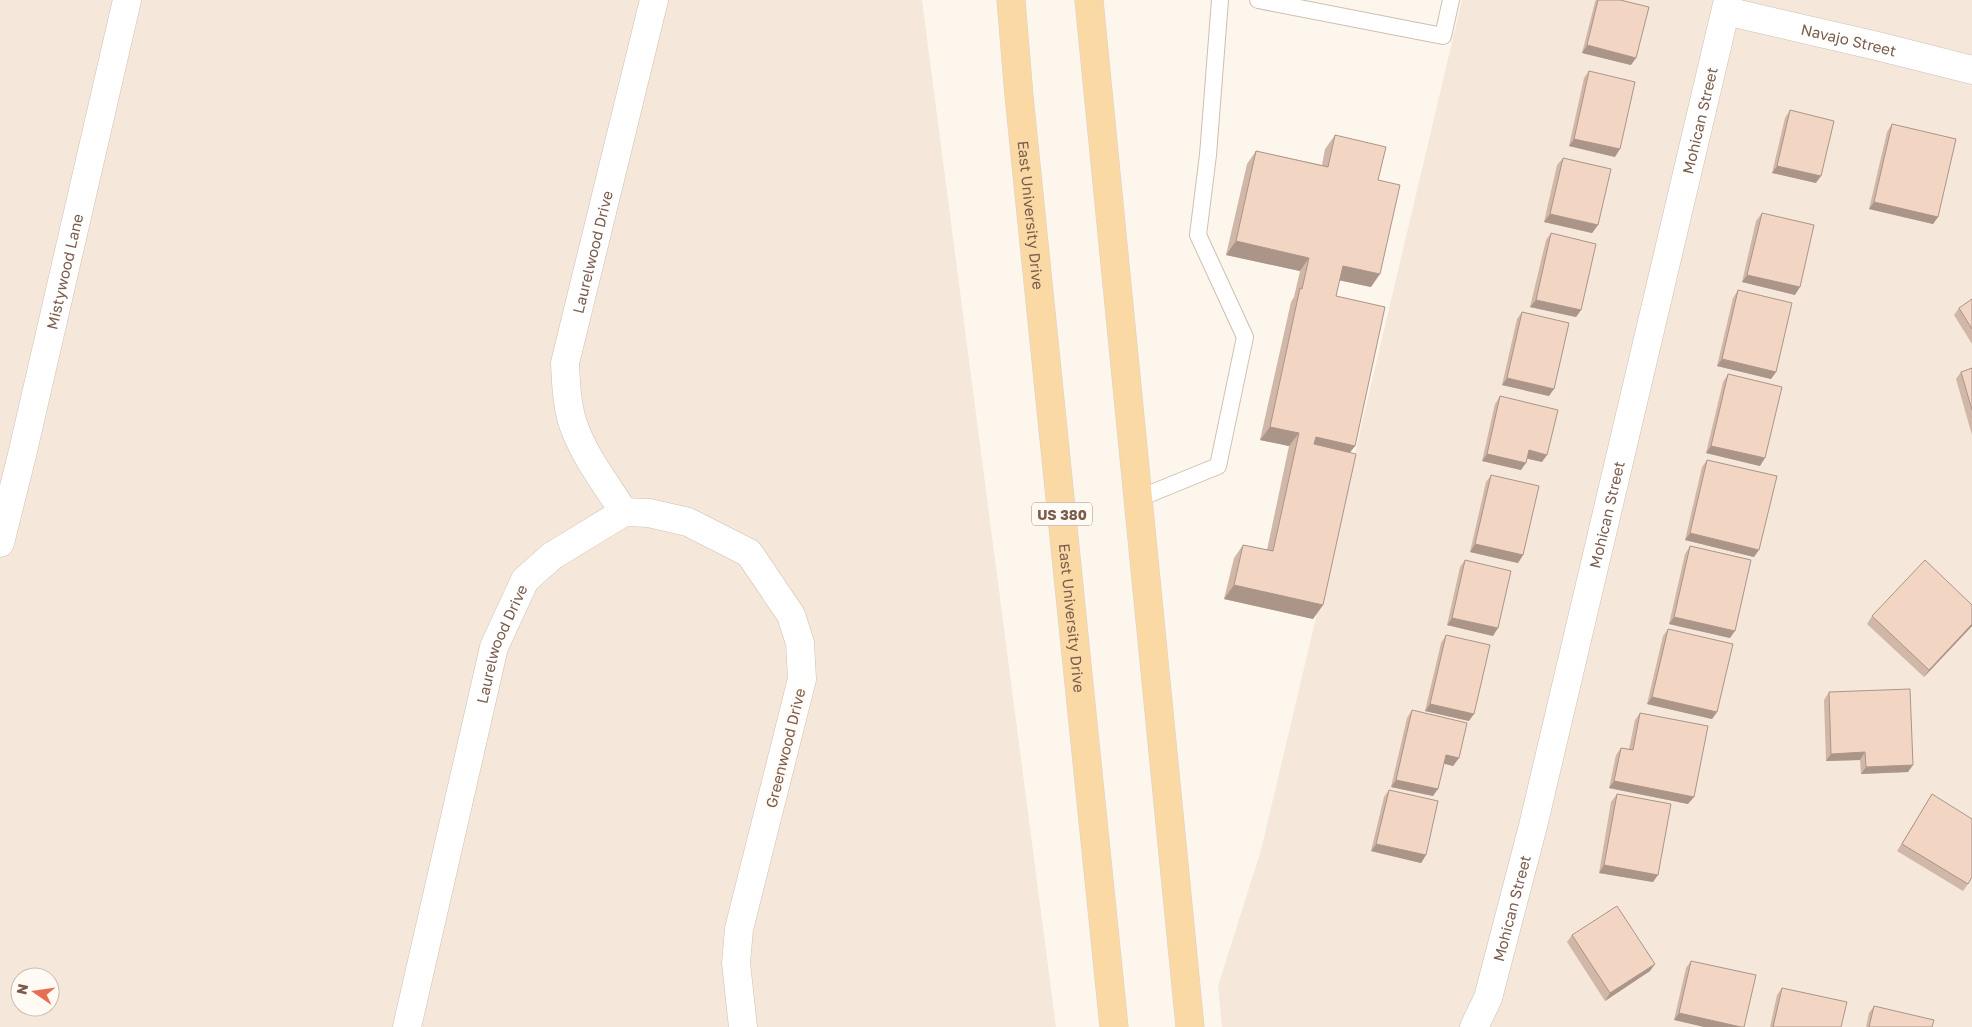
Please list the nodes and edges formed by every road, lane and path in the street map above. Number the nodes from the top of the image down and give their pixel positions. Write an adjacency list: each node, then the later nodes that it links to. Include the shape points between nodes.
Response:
1 (127, 0): 12 (street, Mistywood Lane)
2 (654, 0): 11 (street, Laurelwood Drive, via 565,364 567,399 575,431 593,466)
3 (1011, 0): 15 (main road, East University Drive / US 380)
4 (1089, 0): 10 (main road)
5 (1220, 0): 10 (lane, via 1208,155 1198,234 1246,337 1218,466)
6 (1258, 0): 7 (lane, via 1443,36)
7 (1451, 0)
8 (1727, 5): 9 (street, Navajo Street); 17 (street, Mohican Street, via 1532,826 1488,998)
9 (1972, 70)
10 (1137, 499): 16 (main road)
11 (624, 512): 13 (street, Laurelwood Drive, via 552,556 525,580 494,647); 14 (street, Greenwood Drive, via 649,513 688,522 749,554 791,615 800,643 802,679 739,929 736,963)
12 (0, 543)
13 (407, 1027)
14 (743, 1027)
15 (1114, 1027)
16 (1190, 1027)
17 (1474, 1027)

